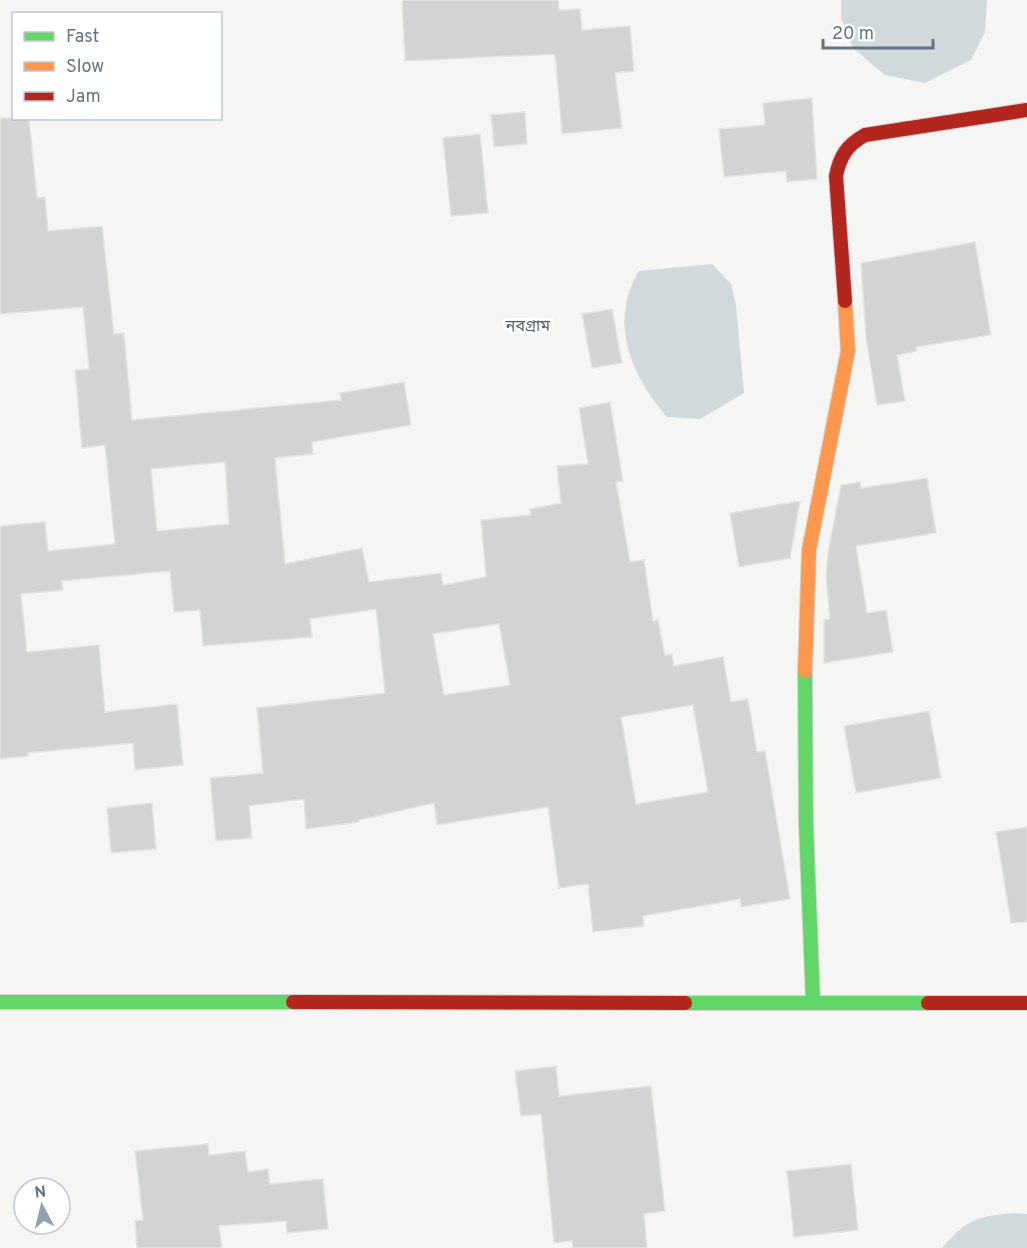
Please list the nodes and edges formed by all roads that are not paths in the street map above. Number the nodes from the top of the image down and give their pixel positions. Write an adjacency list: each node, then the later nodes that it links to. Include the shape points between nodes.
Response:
1 (1027, 110): 2 (street, via 865,135 849,144 840,156 836,176 848,351 809,550 805,620 806,835)
2 (813, 1001): 3 (street); 4 (street)
3 (0, 1002)
4 (1027, 1003)

